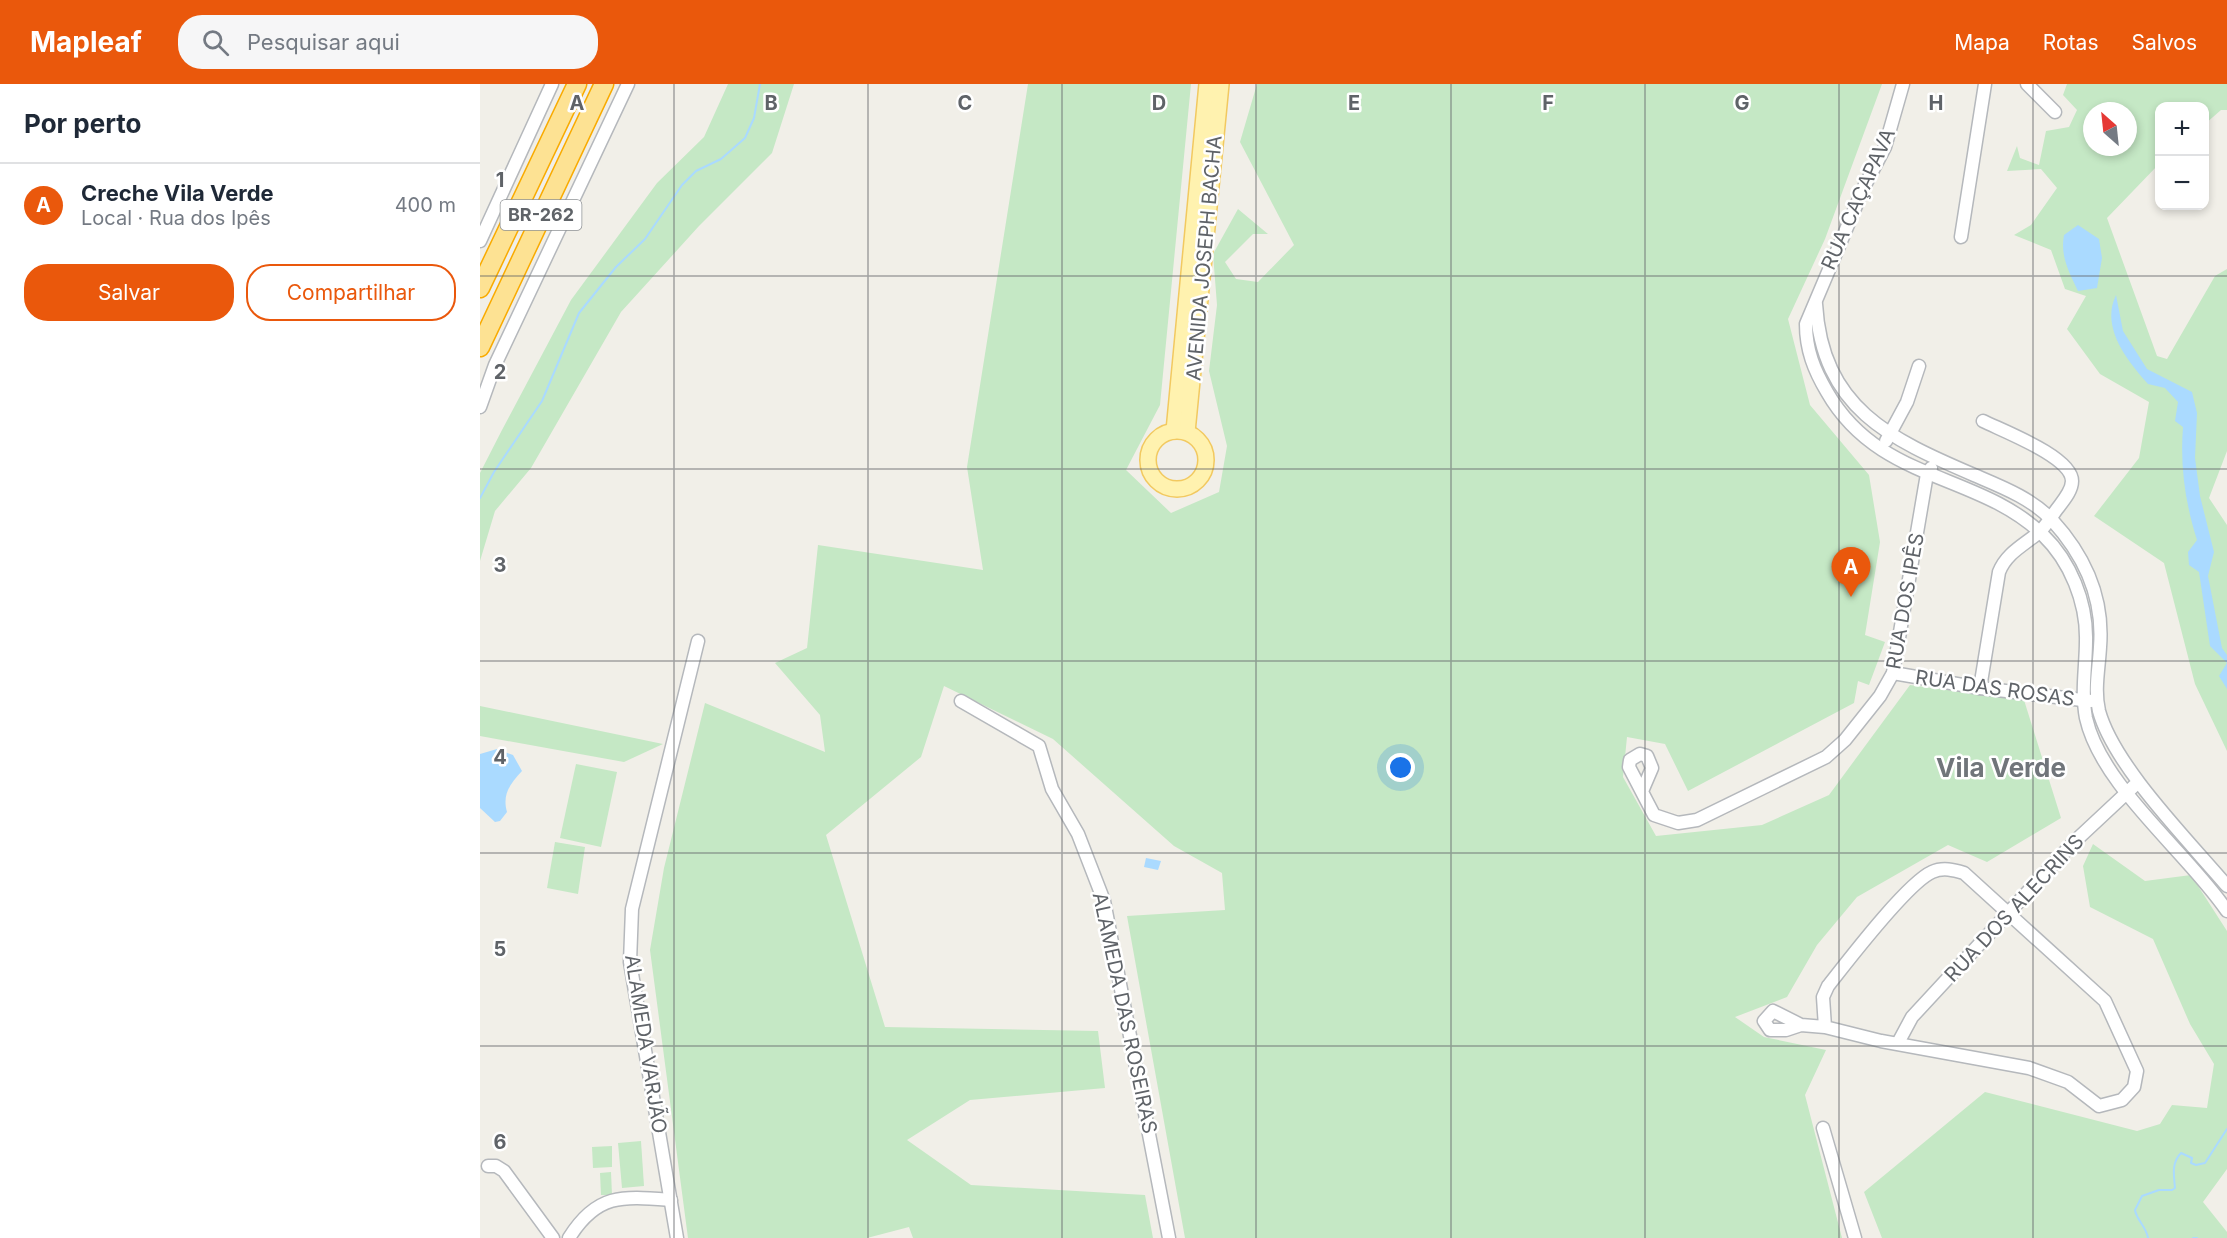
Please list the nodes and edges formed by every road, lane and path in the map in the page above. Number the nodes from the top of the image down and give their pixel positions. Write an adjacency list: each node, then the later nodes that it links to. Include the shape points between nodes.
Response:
1 (552, 84): 12 (street)
2 (577, 84): 13 (highway, BR-262)
3 (604, 84): 15 (highway, BR-262)
4 (628, 84): 17 (street, BR-262, via 495,365)
5 (1207, 84): 6 (main road, AVENIDA JOSEPH BACHA, via 1181,432)
6 (1221, 84)
7 (1903, 84): 14 (street, RUA CAÇAPAVA, via 1885,147)
8 (1985, 84): 11 (street)
9 (2026, 84): 10 (street)
10 (2055, 112)
11 (1961, 237)
12 (480, 241)
13 (480, 288)
14 (1816, 300): 19 (street, via 1824,348 1846,395); 20 (street, RUA CAÇAPAVA, via 1806,324 1806,343 1815,372 1837,410)
15 (480, 347)
16 (1919, 366): 19 (street, via 1907,402)
17 (480, 407)
18 (1983, 421): 23 (street, via 2043,451 2069,471 2070,489)
19 (1889, 435): 20 (street); 21 (street)
20 (1882, 451): 22 (street, RUA CAÇAPAVA)
21 (1937, 459): 22 (street, RUA DOS IPÊS); 23 (street, via 2013,491)
22 (1927, 474): 24 (street, RUA CAÇAPAVA, via 2008,508); 26 (street, RUA DOS IPÊS)
23 (2050, 518): 24 (street); 30 (street, via 2071,542 2096,591 2102,626)
24 (2040, 532): 27 (street, via 2004,559 1998,572); 29 (street, RUA CAÇAPAVA, via 2059,551 2080,602 2086,638)
25 (698, 641): 42 (street, ALAMEDA VARJÃO, via 632,909 630,962)
26 (1893, 672): 27 (street, RUA DAS ROSAS); 32 (street, RUA DOS IPÊS, via 1880,696 1826,757 1707,815 1678,823 1660,819 1650,809)
27 (1980, 688): 29 (street, RUA DAS ROSAS)
28 (961, 701): 46 (street, ALAMEDA DAS ROSEIRAS, via 1039,746 1052,789 1078,834 1104,901)
29 (2084, 701): 30 (street, RUA DAS ROSAS); 33 (street, RUA CAÇAPAVA, via 2086,720 2097,744)
30 (2098, 702): 31 (street, via 2119,753)
31 (2139, 781): 33 (street, RUA DOS ALECRINS); 34 (street)
32 (1643, 789)
33 (2127, 792): 34 (street, RUA CAÇAPAVA); 36 (street, RUA DOS ALECRINS, via 2073,843)
34 (2224, 891): 35 (street)
35 (2227, 911)
36 (2011, 913): 38 (street, via 1964,873 1946,869 1932,872 1903,898 1828,986 1823,997); 39 (street, RUA DOS ALECRINS, via 1912,1017); 39 (street, via 2106,1001 2137,1071 2134,1087 2122,1100 2099,1106 2068,1082 2029,1068)
37 (1801, 1025): 38 (street)
38 (1825, 1027): 39 (street)
39 (1898, 1043)
40 (1823, 1128): 47 (street)
41 (488, 1166): 43 (street, via 504,1171)
42 (670, 1200): 44 (street, via 636,1196 611,1200 591,1211); 45 (street, ALAMEDA VARJÃO)
43 (553, 1238)
44 (569, 1238)
45 (677, 1238)
46 (1169, 1238)
47 (1855, 1238)

